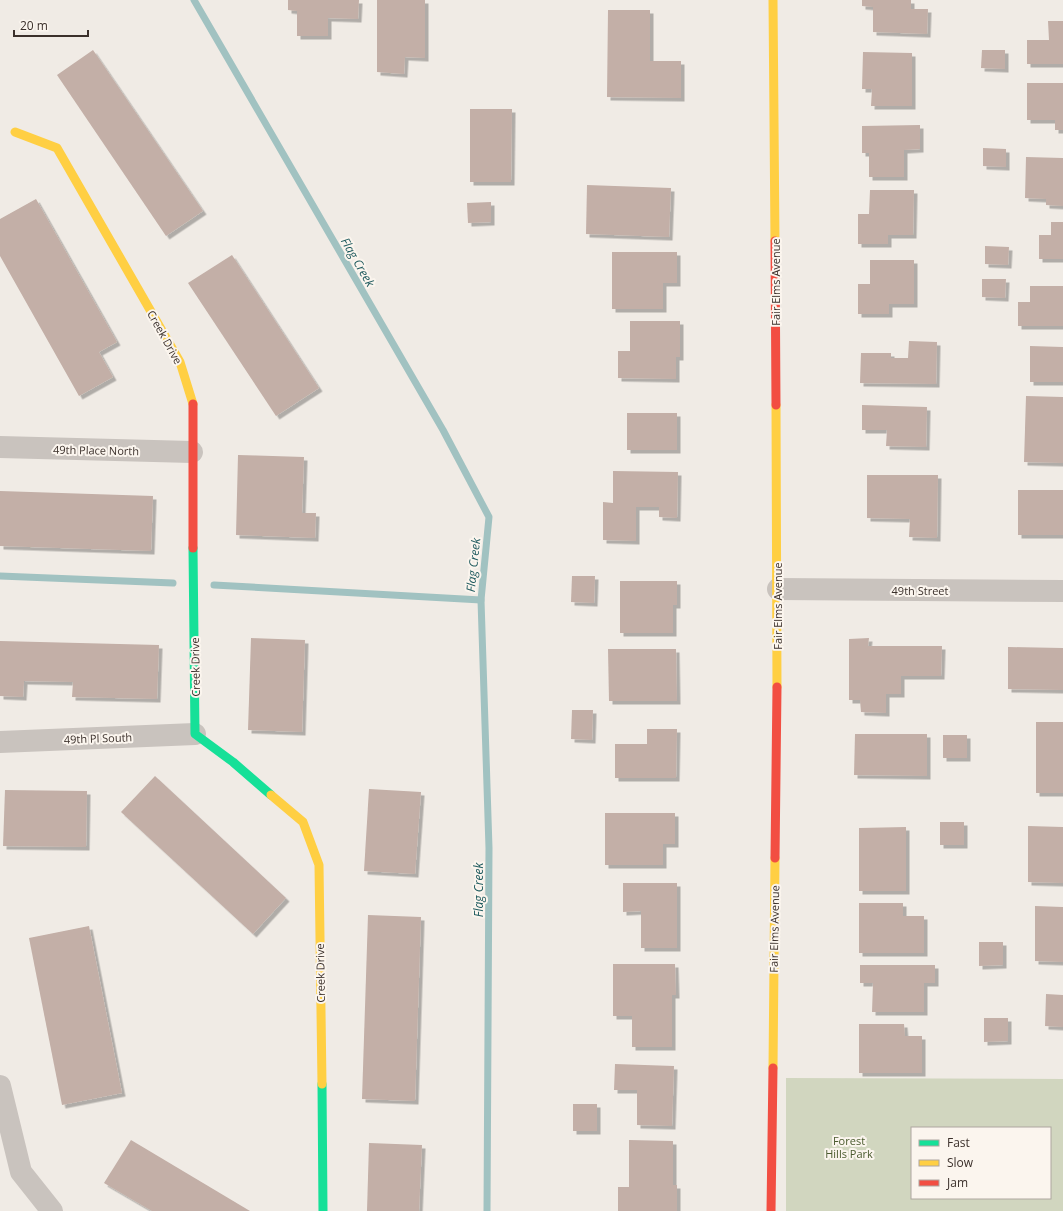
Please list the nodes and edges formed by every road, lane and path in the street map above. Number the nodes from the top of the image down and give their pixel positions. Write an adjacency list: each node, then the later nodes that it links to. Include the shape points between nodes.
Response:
1 (773, 0): 5 (street, Fair Elms Avenue)
2 (16, 132): 4 (street, Creek Drive, via 57,148 180,362 193,400)
3 (0, 447): 4 (street, 49th Place North)
4 (192, 452): 7 (street, Creek Drive)
5 (778, 589): 6 (street, 49th Street); 12 (street, Fair Elms Avenue)
6 (1063, 591)
7 (195, 734): 8 (street, 49th Pl South); 11 (street, Creek Drive, via 234,762 303,822 319,865)
8 (0, 742)
9 (0, 1086): 10 (street, via 21,1172)
10 (52, 1211)
11 (323, 1211)
12 (772, 1211)

